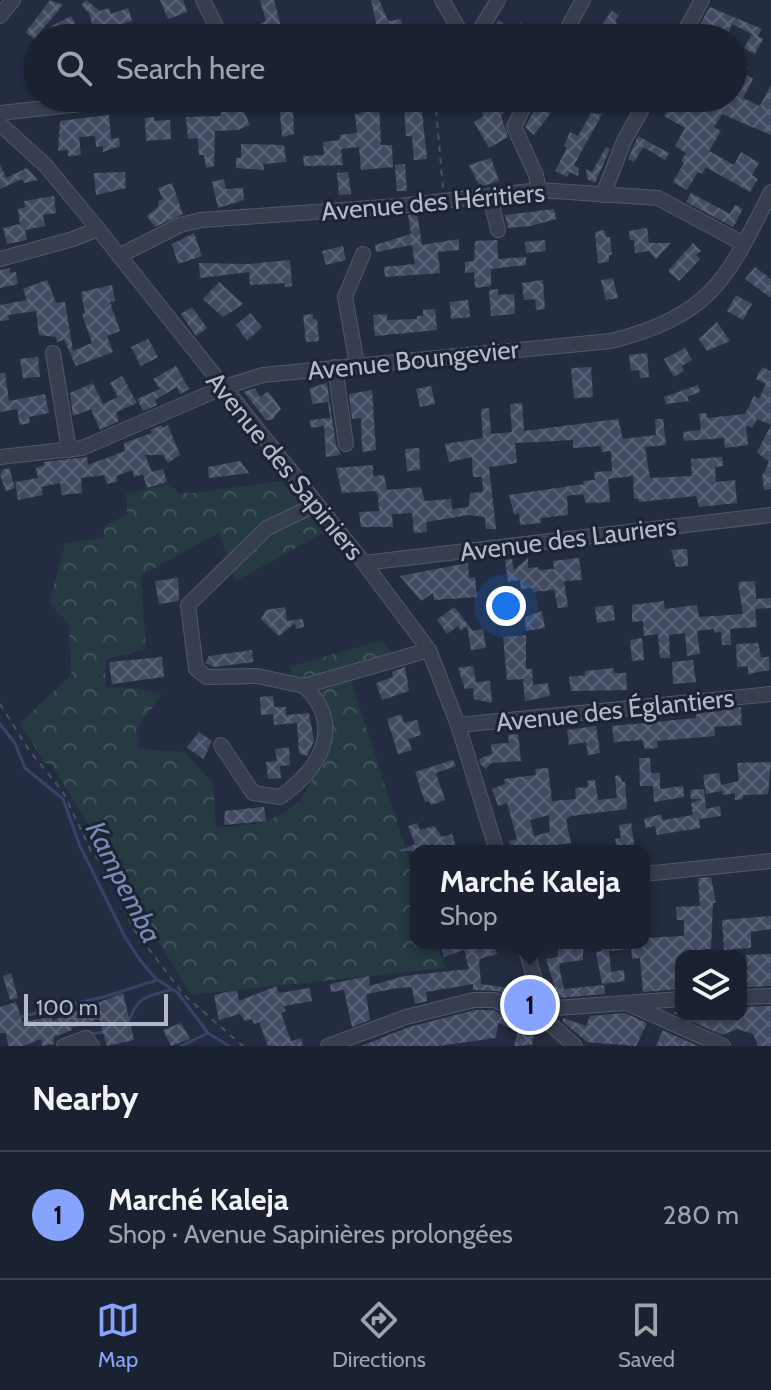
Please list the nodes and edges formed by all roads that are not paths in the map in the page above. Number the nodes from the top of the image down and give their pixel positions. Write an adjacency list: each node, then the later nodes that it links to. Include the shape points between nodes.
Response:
1 (13, 0): 7 (street)
2 (203, 0): 8 (street)
3 (442, 0): 9 (street)
4 (498, 0): 10 (street)
5 (583, 0): 11 (street)
6 (702, 0): 12 (street)
7 (0, 16)
8 (215, 24)
9 (456, 24)
10 (483, 24)
11 (570, 24)
12 (689, 24)
13 (24, 110): 16 (street)
14 (521, 112): 18 (street, via 514,127)
15 (640, 112): 20 (street)
16 (0, 113)
17 (0, 124): 22 (street, Avenue des Sapiniers, via 40,160)
18 (539, 190): 20 (street, Avenue des Héritiers); 21 (street, Avenue des Héritiers)
19 (771, 192): 24 (street, Avenue Boungevier)
20 (603, 195): 24 (street, Avenue des Héritiers, via 667,201)
21 (490, 196): 23 (street); 26 (street, Avenue des Héritiers, via 201,220)
22 (98, 229): 26 (street, Avenue des Sapiniers); 27 (street)
23 (498, 230)
24 (744, 244): 29 (street, Avenue Boungevier, via 732,268 700,302 634,335)
25 (363, 254): 29 (street, via 345,297)
26 (119, 256): 31 (street, Avenue des Sapiniers)
27 (0, 259)
28 (53, 353): 33 (street)
29 (357, 364): 30 (street, Avenue Boungevier)
30 (335, 367): 31 (street, Avenue Boungevier, via 263,375); 32 (street)
31 (222, 388): 33 (street, Avenue Boungevier, via 123,433); 35 (street, Avenue des Sapiniers)
32 (346, 444)
33 (69, 450): 34 (street, Avenue Boungevier)
34 (0, 457)
35 (315, 505): 37 (street, Avenue des Sapiniers); 39 (street, via 267,528 187,610 194,663 202,676 257,676)
36 (771, 515): 37 (street, Avenue des Lauriers)
37 (364, 563): 38 (street, Avenue des Sapiniers)
38 (429, 650): 39 (street); 41 (street, Avenue des Sapiniers)
39 (304, 686): 42 (street, via 319,703 323,747 313,768 280,797 253,793)
40 (771, 694): 41 (street, Avenue des Églantiers)
41 (458, 725): 43 (street, Avenue des Sapiniers)
42 (221, 745)
43 (495, 845)
44 (771, 861): 45 (street)
45 (650, 873)
46 (526, 949): 51 (street)
47 (771, 996): 48 (street)
48 (747, 997)
49 (675, 999): 50 (street)
50 (624, 1001): 51 (street); 56 (street)
51 (545, 1015): 54 (street, via 494,1000 474,1000 406,1017); 55 (street)
52 (91, 1043): 53 (street, via 86,1038)
53 (64, 1046)
54 (328, 1046)
55 (575, 1046)
56 (723, 1046)

